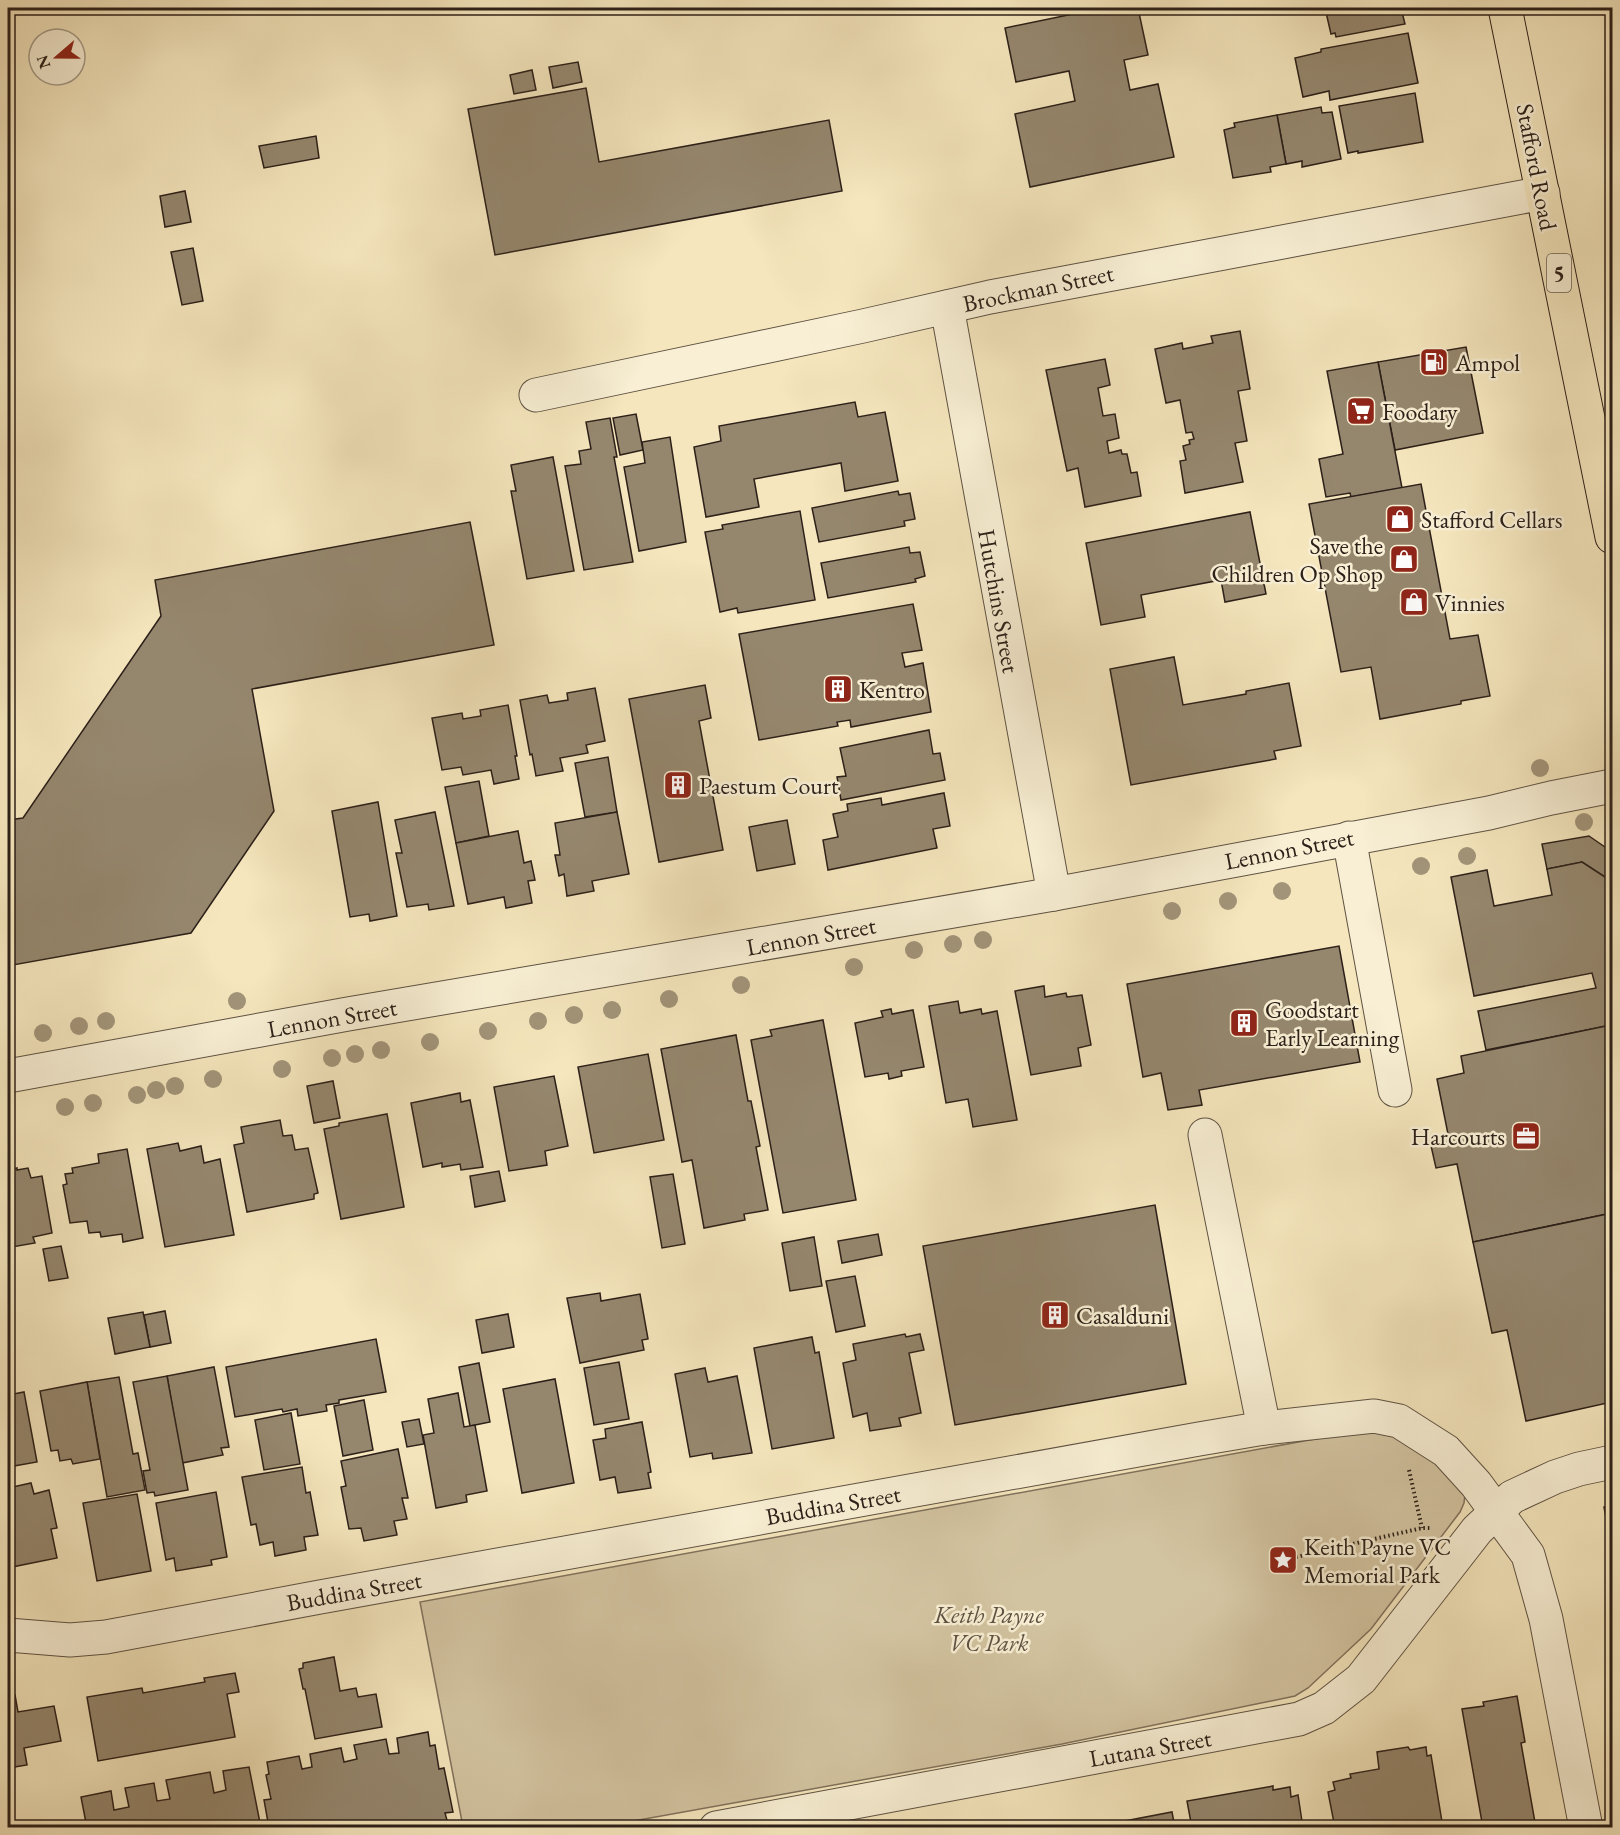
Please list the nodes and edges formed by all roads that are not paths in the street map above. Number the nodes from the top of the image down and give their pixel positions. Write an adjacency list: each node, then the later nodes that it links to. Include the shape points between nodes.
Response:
1 (1505, 8): 2 (highway, Stafford Road / 5)
2 (1542, 193): 3 (street, Brockman Street); 5 (highway, Stafford Road / 5)
3 (947, 307): 4 (street, Brockman Street); 8 (street, Hutchins Street)
4 (536, 394)
5 (1612, 537)
6 (1612, 786): 7 (street, Lennon Street)
7 (1349, 838): 8 (street, Lennon Street); 10 (street)
8 (1054, 894): 9 (street, Lennon Street)
9 (8, 1076)
10 (1395, 1090)
11 (1205, 1135): 12 (street)
12 (1264, 1428): 14 (street, Buddina Street, via 1374,1416 1400,1421 1446,1451 1476,1484); 15 (street, Buddina Street, via 106,1637 70,1640)
13 (1612, 1462): 14 (street, via 1540,1483 1512,1497)
14 (1486, 1520): 16 (street, Lutana Street, via 1361,1679 1324,1708 1299,1719); 17 (street, Buddina Street, via 1528,1555 1534,1571)
15 (8, 1635)
16 (716, 1827)
17 (1586, 1827)

